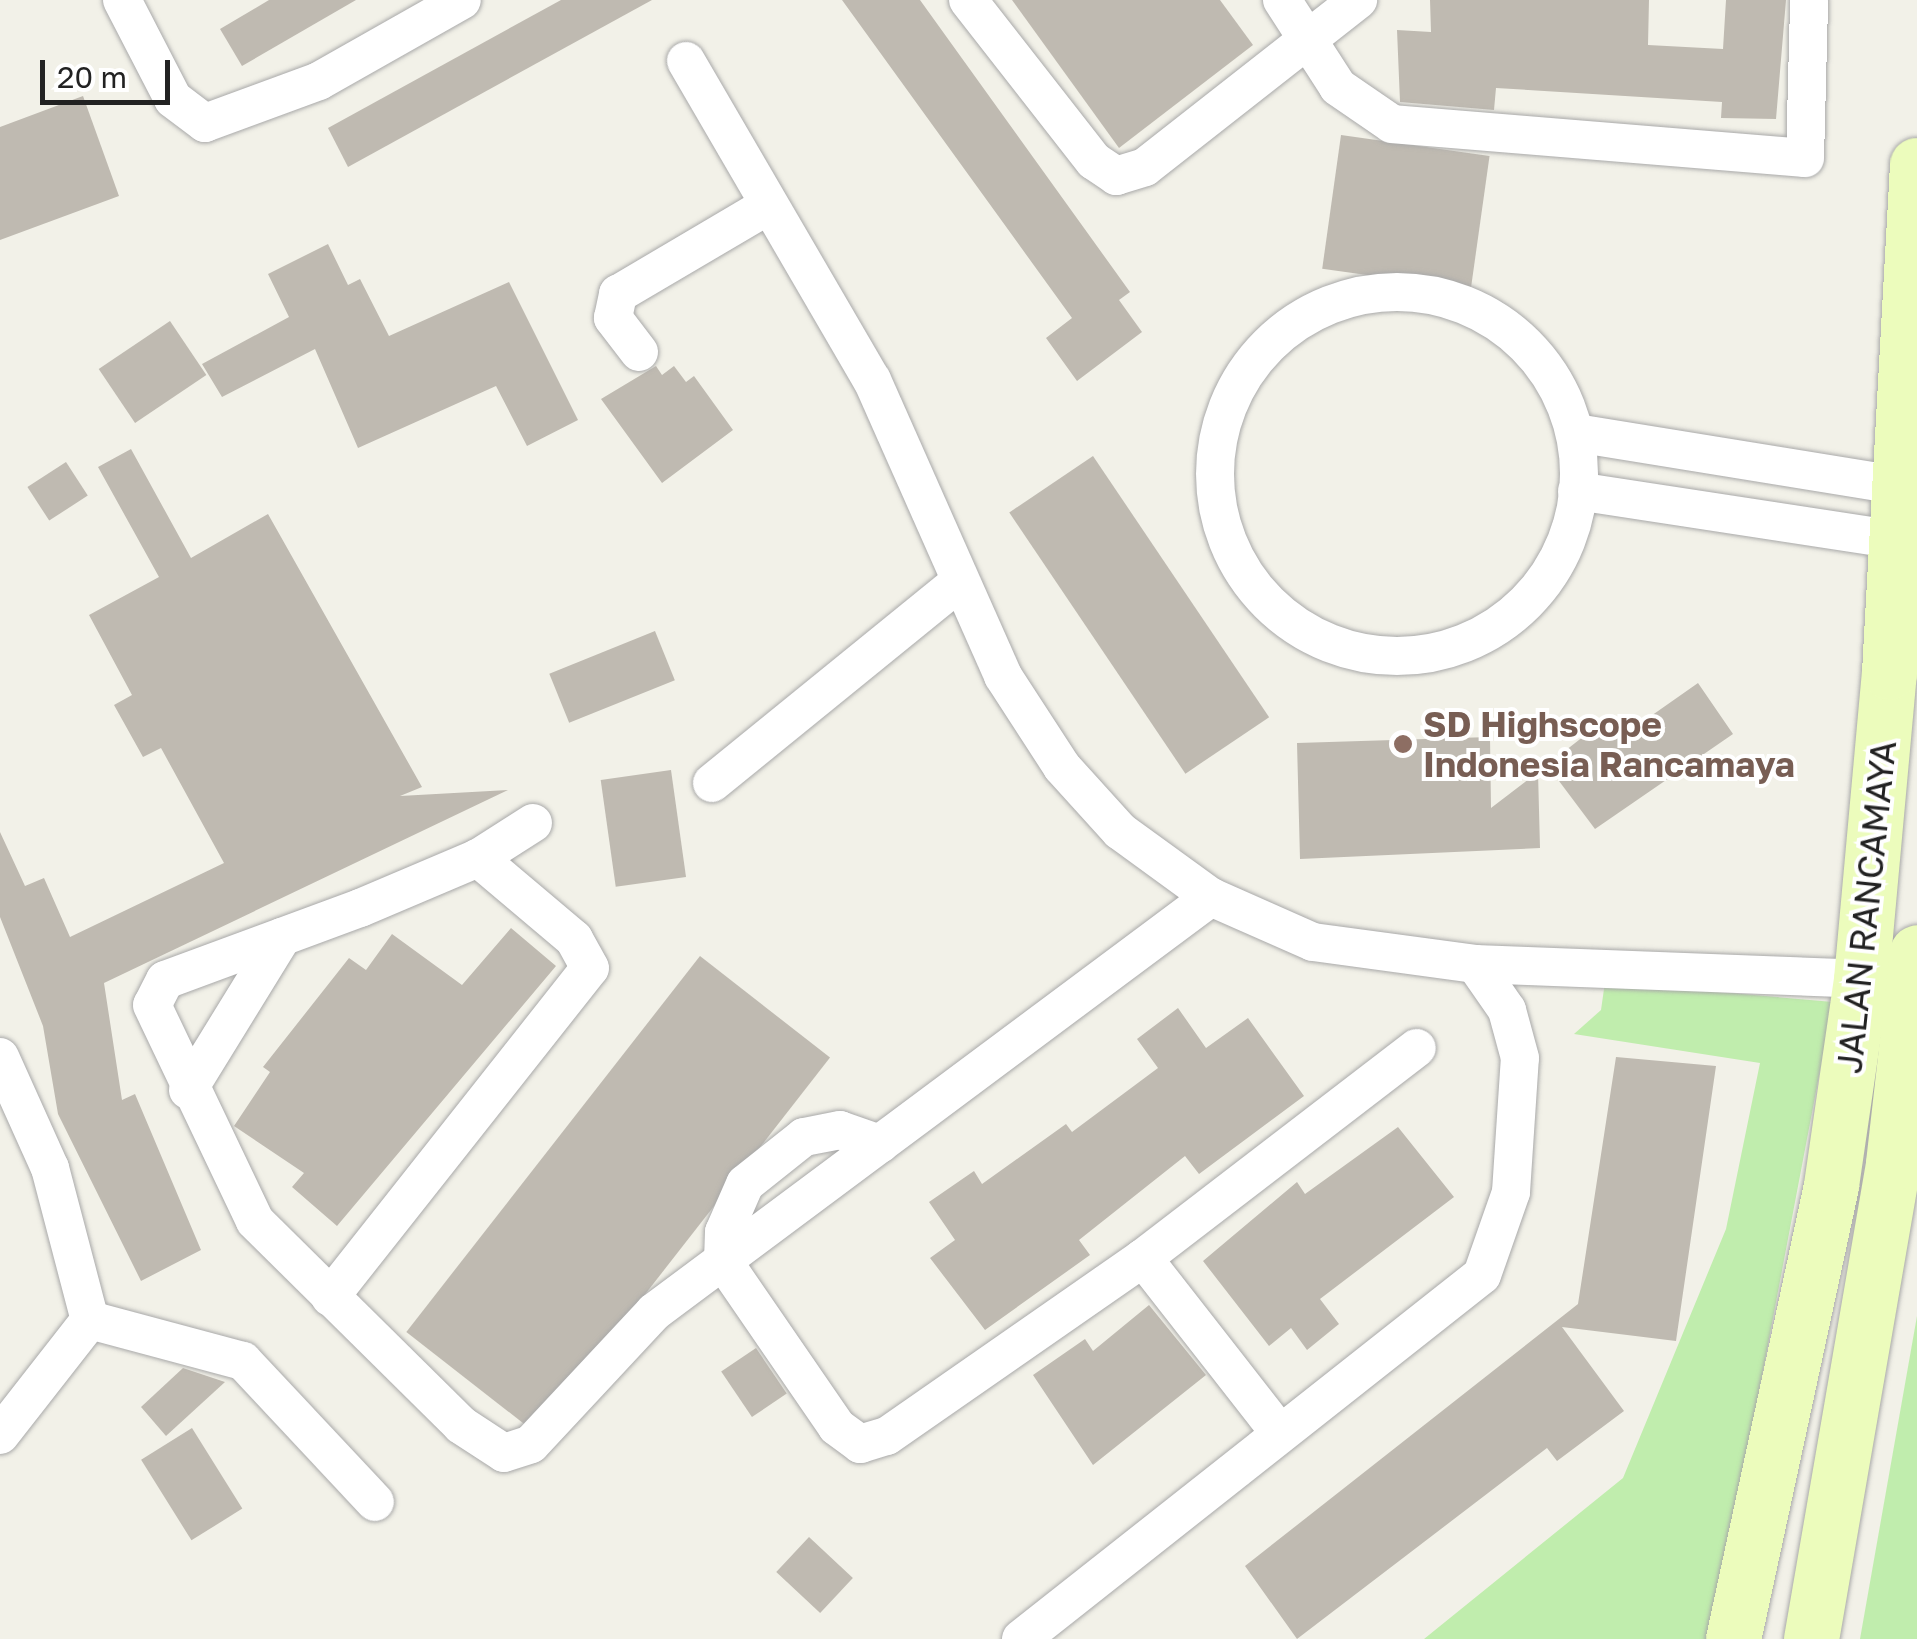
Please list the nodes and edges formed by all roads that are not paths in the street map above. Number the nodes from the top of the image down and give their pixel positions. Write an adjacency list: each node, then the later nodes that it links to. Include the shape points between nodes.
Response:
1 (122, 0): 2 (street, via 173,98 205,123 319,81)
2 (462, 0)
3 (968, 0): 7 (street, via 1094,162 1116,176 1145,167)
4 (1282, 0): 7 (street)
5 (1358, 0): 7 (street)
6 (1809, 0): 7 (street, via 1804,158 1392,124 1338,87)
7 (1310, 37)
8 (686, 61): 10 (street)
9 (1917, 165): 13 (street, JALAN RANCAMAYA)
10 (770, 205): 11 (street, via 618,294 613,318); 16 (street, via 886,409)
11 (640, 352)
12 (1576, 433): 13 (street); 14 (street); 14 (street, via 1557,384 1521,338 1472,306 1416,291 1359,294 1305,315 1260,352 1230,401 1215,457 1220,515 1241,569 1278,614 1327,644 1384,658 1441,653 1494,630 1538,592 1568,543)
13 (1908, 486): 15 (street, JALAN RANCAMAYA)
14 (1577, 490): 15 (street)
15 (1906, 541): 24 (street, JALAN RANCAMAYA)
16 (957, 584): 17 (street); 20 (street, via 1029,721 1085,797)
17 (712, 783)
18 (533, 823): 19 (street)
19 (478, 858): 21 (street); 31 (street, via 574,940 590,968)
20 (1211, 897): 23 (street, via 1312,942); 28 (street)
21 (282, 938): 27 (street); 27 (street, via 155,990 156,1022)
22 (1917, 952): 38 (street, JALAN RANCAMAYA, via 1879,1258)
23 (1476, 964): 24 (street); 33 (street, via 1507,1010 1520,1058 1520,1137 1494,1255 1434,1320)
24 (1861, 979): 37 (street, JALAN RANCAMAYA, via 1830,1185)
25 (1417, 1048): 29 (street)
26 (0, 1057): 32 (street, via 50,1168)
27 (188, 1090): 31 (street, via 255,1221)
28 (880, 1144): 30 (street); 30 (street, via 828,1130 770,1159 736,1197)
29 (1143, 1258): 30 (street, via 874,1444 837,1427); 33 (street)
30 (722, 1261): 31 (street, via 632,1332 531,1444 504,1453 460,1425)
31 (330, 1297)
32 (90, 1320): 34 (street); 35 (street, via 243,1362)
33 (1278, 1432): 36 (street)
34 (0, 1435)
35 (375, 1502)
36 (1021, 1639)
37 (1733, 1639)
38 (1811, 1639)

